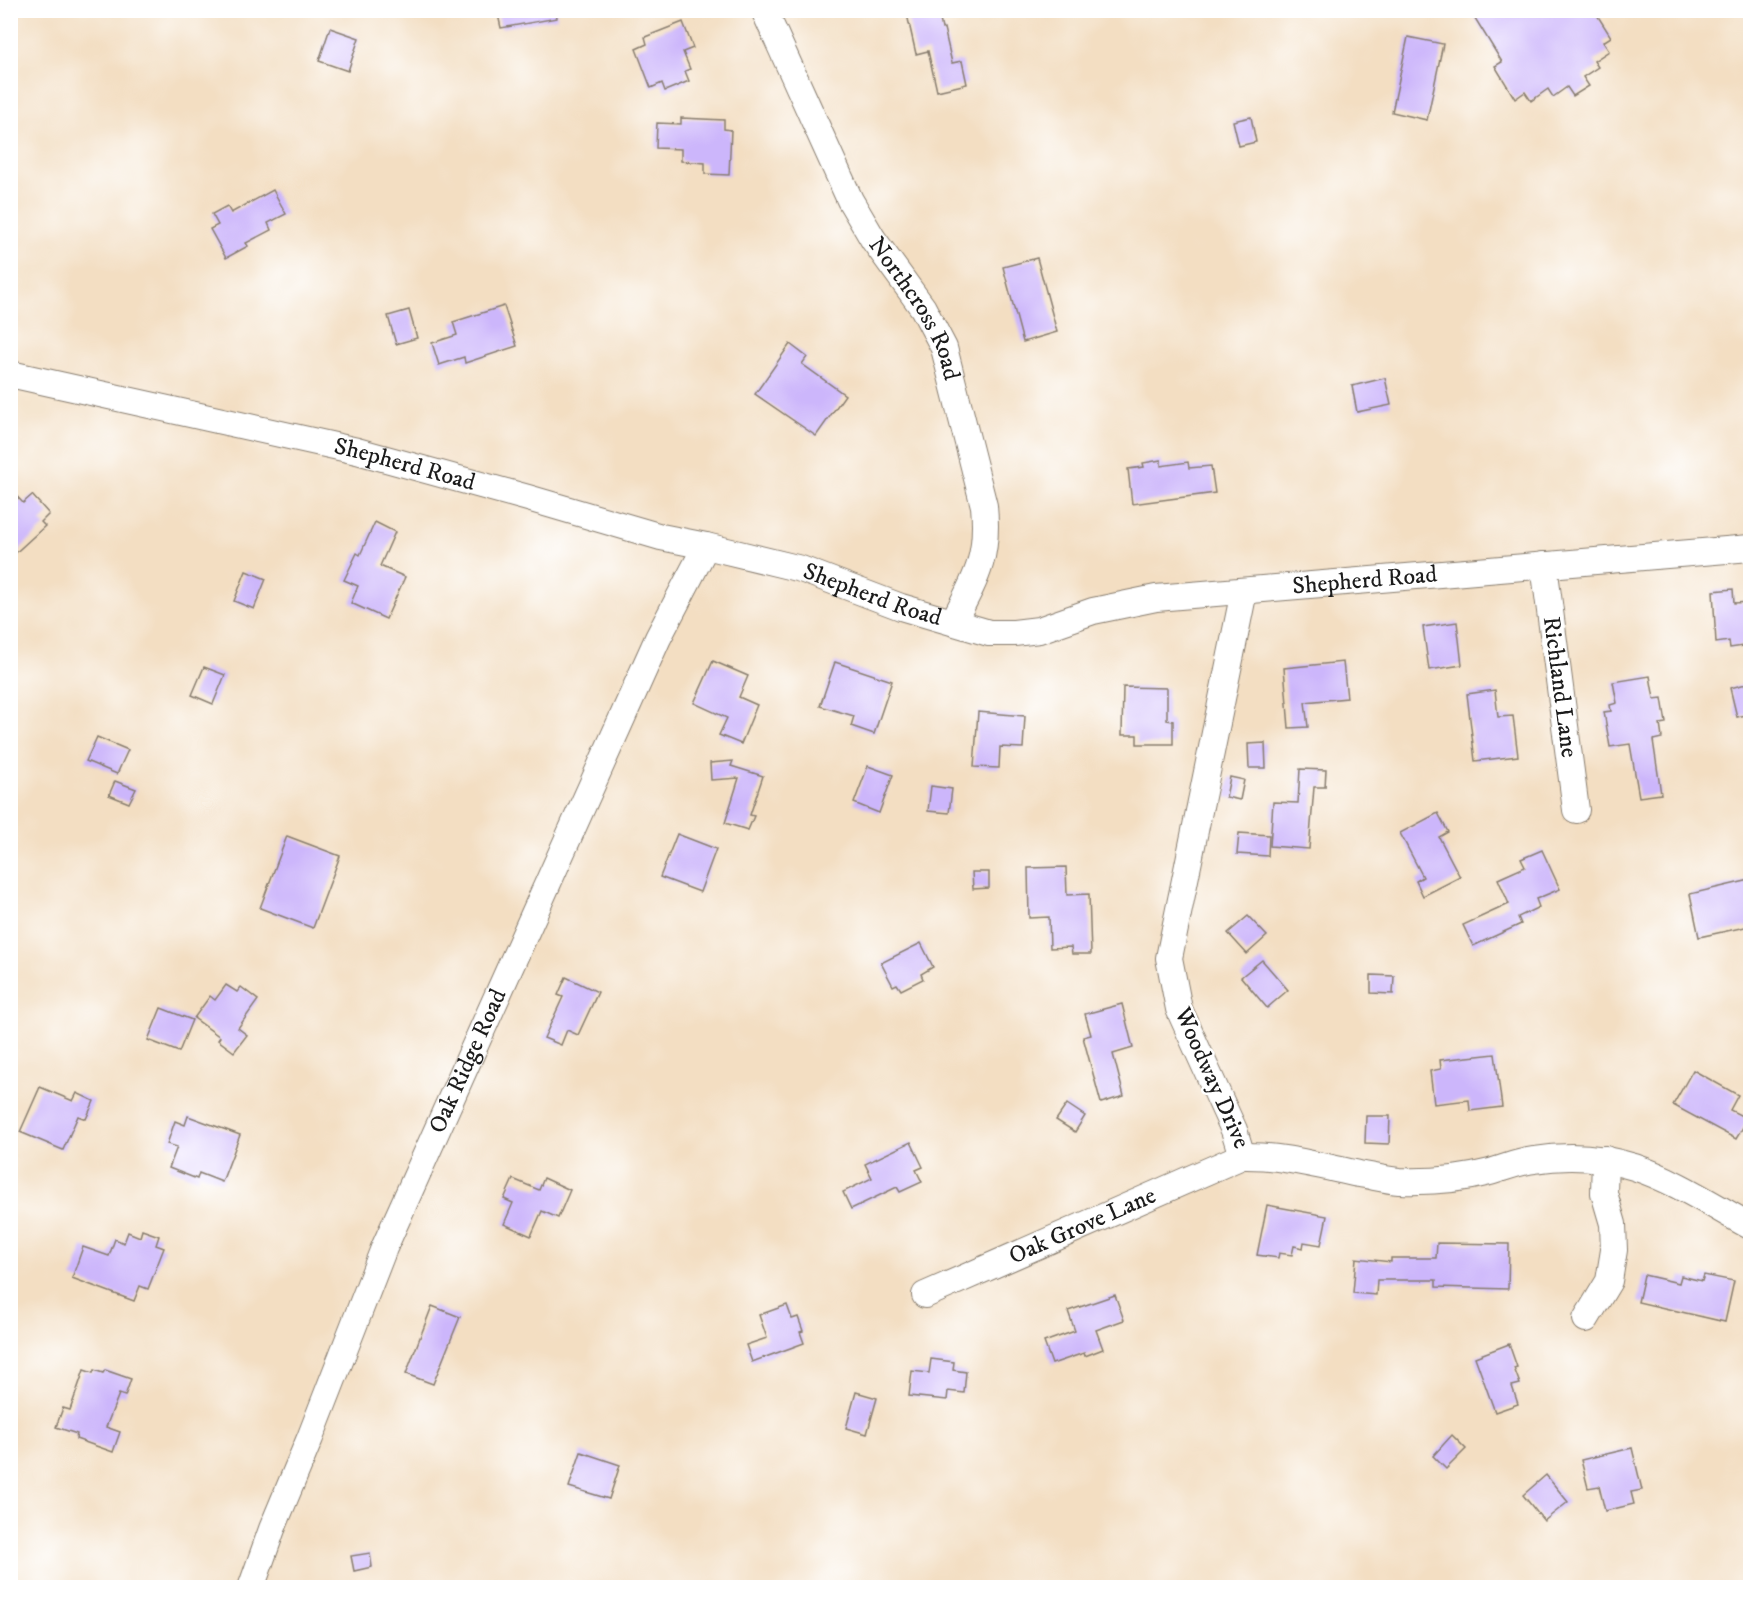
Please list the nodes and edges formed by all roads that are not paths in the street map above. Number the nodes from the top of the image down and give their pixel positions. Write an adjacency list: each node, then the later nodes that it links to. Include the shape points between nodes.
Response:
1 (764, 10): 7 (street, Northcross Road, via 850,200 923,308 944,348 984,506 986,528 982,562)
2 (10, 374): 3 (street, Shepherd Road, via 357,451 661,537)
3 (706, 546): 7 (street, Shepherd Road, via 801,569); 14 (street, Oak Ridge Road, via 658,638 384,1248)
4 (1750, 548): 5 (street, Shepherd Road)
5 (1544, 565): 6 (street, Shepherd Road); 8 (street, Richland Lane)
6 (1244, 591): 7 (street, Shepherd Road, via 1156,598 1093,611 1039,630 1014,633 989,633); 9 (street, Woodway Drive, via 1169,958 1179,1009)
7 (953, 622)
8 (1576, 810)
9 (1242, 1156): 10 (street, Woodway Drive, via 1265,1155 1396,1181 1427,1182 1469,1177 1534,1160); 12 (street, Oak Grove Lane)
10 (1605, 1159): 11 (street, Woodway Drive, via 1666,1178); 13 (street, via 1604,1193 1613,1224 1614,1250 1609,1281)
11 (1750, 1226)
12 (925, 1295)
13 (1586, 1319)
14 (252, 1587)

